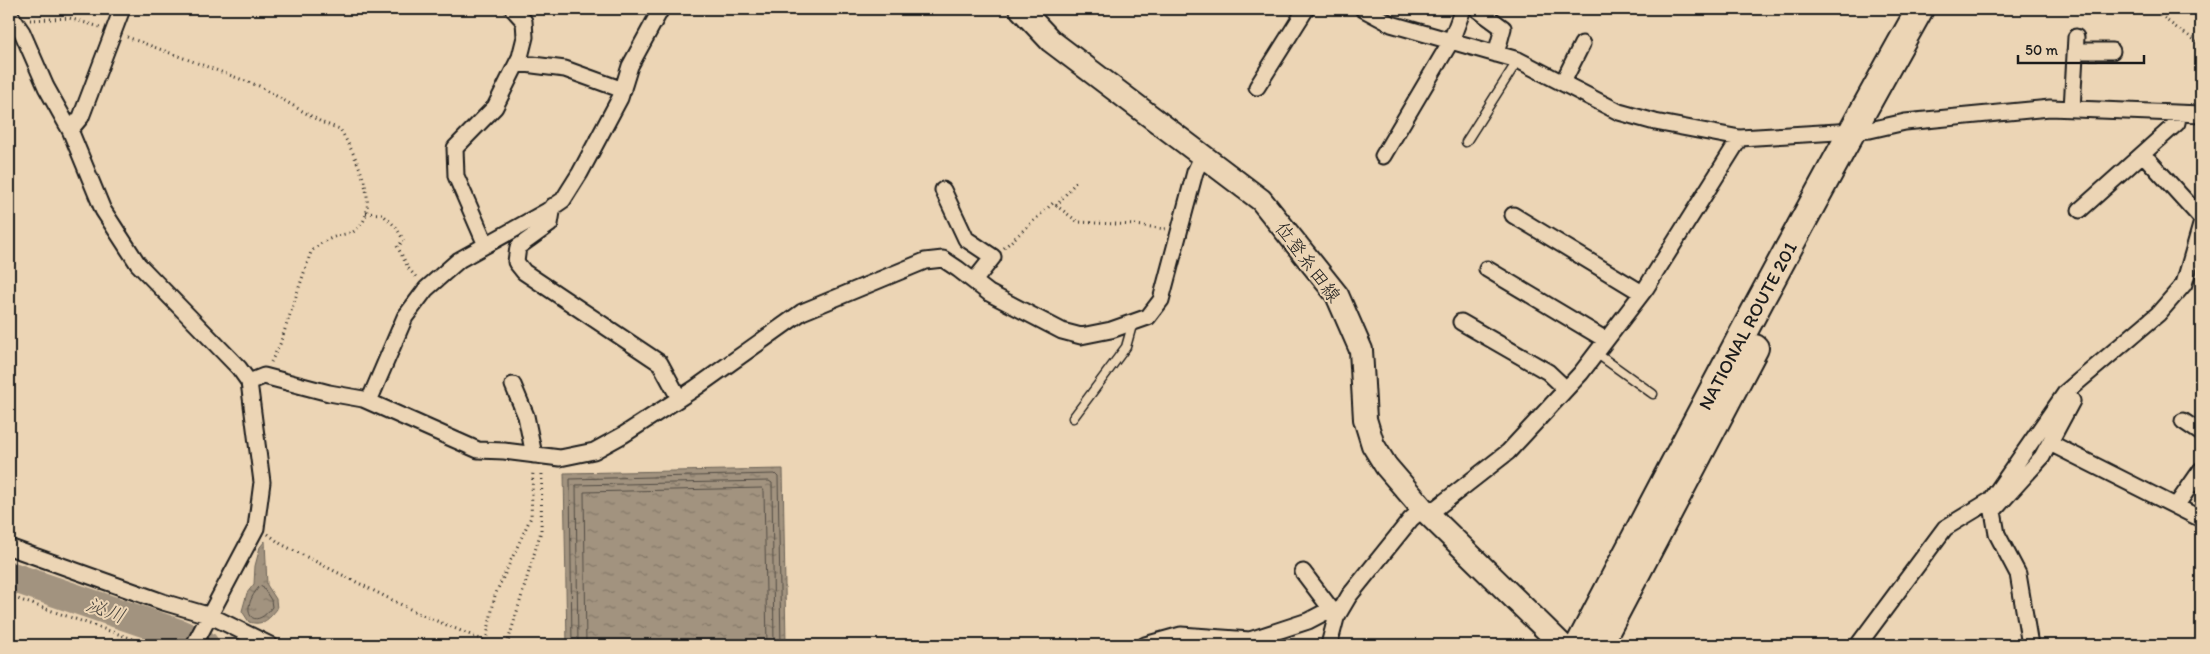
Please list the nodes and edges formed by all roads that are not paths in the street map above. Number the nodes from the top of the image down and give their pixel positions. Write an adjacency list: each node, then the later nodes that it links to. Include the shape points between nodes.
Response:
1 (122, 9): 24 (street, via 81,117)
2 (512, 9): 17 (street, via 524,21 525,37)
3 (661, 9): 20 (street, via 630,66)
4 (1021, 9): 29 (main road, 位登糸田線, via 1051,41)
5 (1306, 9): 19 (street)
6 (1362, 9): 12 (street, via 1391,24)
7 (1463, 9): 12 (street)
8 (1477, 9): 15 (street, via 1503,28)
9 (1920, 9): 25 (highway, NATIONAL ROUTE 201)
10 (1938, 9): 25 (highway, NATIONAL ROUTE 201)
11 (13, 19): 24 (street)
12 (1450, 41): 15 (street); 30 (street)
13 (1582, 44): 18 (street)
14 (2112, 52): 21 (street, via 2075,44)
15 (1496, 54): 16 (street)
16 (1518, 60): 18 (street); 27 (lane)
17 (517, 63): 20 (street, via 565,69); 37 (street, via 495,107 454,148 456,176)
18 (1563, 82): 26 (street, via 1618,112)
19 (1257, 87)
20 (623, 90): 32 (street, via 580,173 563,200)
21 (2072, 109): 22 (street); 25 (street, via 2050,108 1905,122)
22 (2178, 114): 23 (street); 28 (street, via 2177,123)
23 (2201, 114)
24 (70, 130): 45 (street, via 103,210 138,264)
25 (1861, 130): 26 (street); 72 (highway, NATIONAL ROUTE 201, via 1704,405); 73 (highway, NATIONAL ROUTE 201)
26 (1740, 138): 40 (street)
27 (1466, 142)
28 (2143, 154): 33 (street); 35 (street)
29 (1203, 155): 41 (street, via 1194,172 1161,300 1148,317); 60 (main road, 位登糸田線, via 1261,200 1337,295 1361,350 1365,419 1373,445)
30 (1382, 156)
31 (943, 190): 39 (street, via 966,239 993,257)
32 (553, 206): 37 (street); 50 (street, via 550,224 518,247 516,262 524,272 660,363)
33 (2080, 210)
34 (1513, 215): 40 (street)
35 (2201, 218)
36 (2201, 225): 48 (street, via 2184,284 2158,314)
37 (486, 245): 51 (street, via 458,260 426,289 405,317)
38 (1487, 269): 43 (street)
39 (974, 281): 41 (street, via 989,293 1062,332 1081,336); 50 (street, via 943,259 925,261 802,312)
40 (1642, 293): 43 (street)
41 (1133, 322): 52 (lane, via 1126,347)
42 (1461, 322): 47 (street, via 1548,372)
43 (1606, 340): 44 (street)
44 (1596, 354): 47 (street); 49 (lane)
45 (249, 382): 51 (street, via 264,376); 65 (street, via 262,482 256,528)
46 (513, 386): 56 (street)
47 (1566, 389): 60 (street, via 1508,452 1435,509)
48 (2066, 392): 55 (street, via 2072,401); 58 (street)
49 (1653, 394)
50 (679, 398): 56 (street, via 594,451 560,458)
51 (368, 401): 56 (street, via 478,450)
52 (1073, 418)
53 (2183, 421): 54 (street)
54 (2201, 433)
55 (2050, 443): 58 (street, via 2042,457); 59 (street)
56 (538, 455)
57 (2201, 470): 59 (street)
58 (1992, 505): 74 (street, via 1945,528); 75 (street, via 1998,534 2018,574)
59 (2176, 506): 61 (street)
60 (1422, 509): 64 (street); 71 (main road, 位登糸田線)
61 (2201, 519)
62 (9, 547): 65 (street)
63 (1303, 572): 64 (street)
64 (1336, 610): 66 (street); 70 (street)
65 (209, 619): 67 (street); 68 (street)
66 (1266, 641): 69 (street, via 1180,635)
67 (194, 645)
68 (270, 645)
69 (1145, 645)
70 (1329, 645)
71 (1562, 645)
72 (1579, 645)
73 (1599, 645)
74 (1858, 645)
75 (2030, 645)

